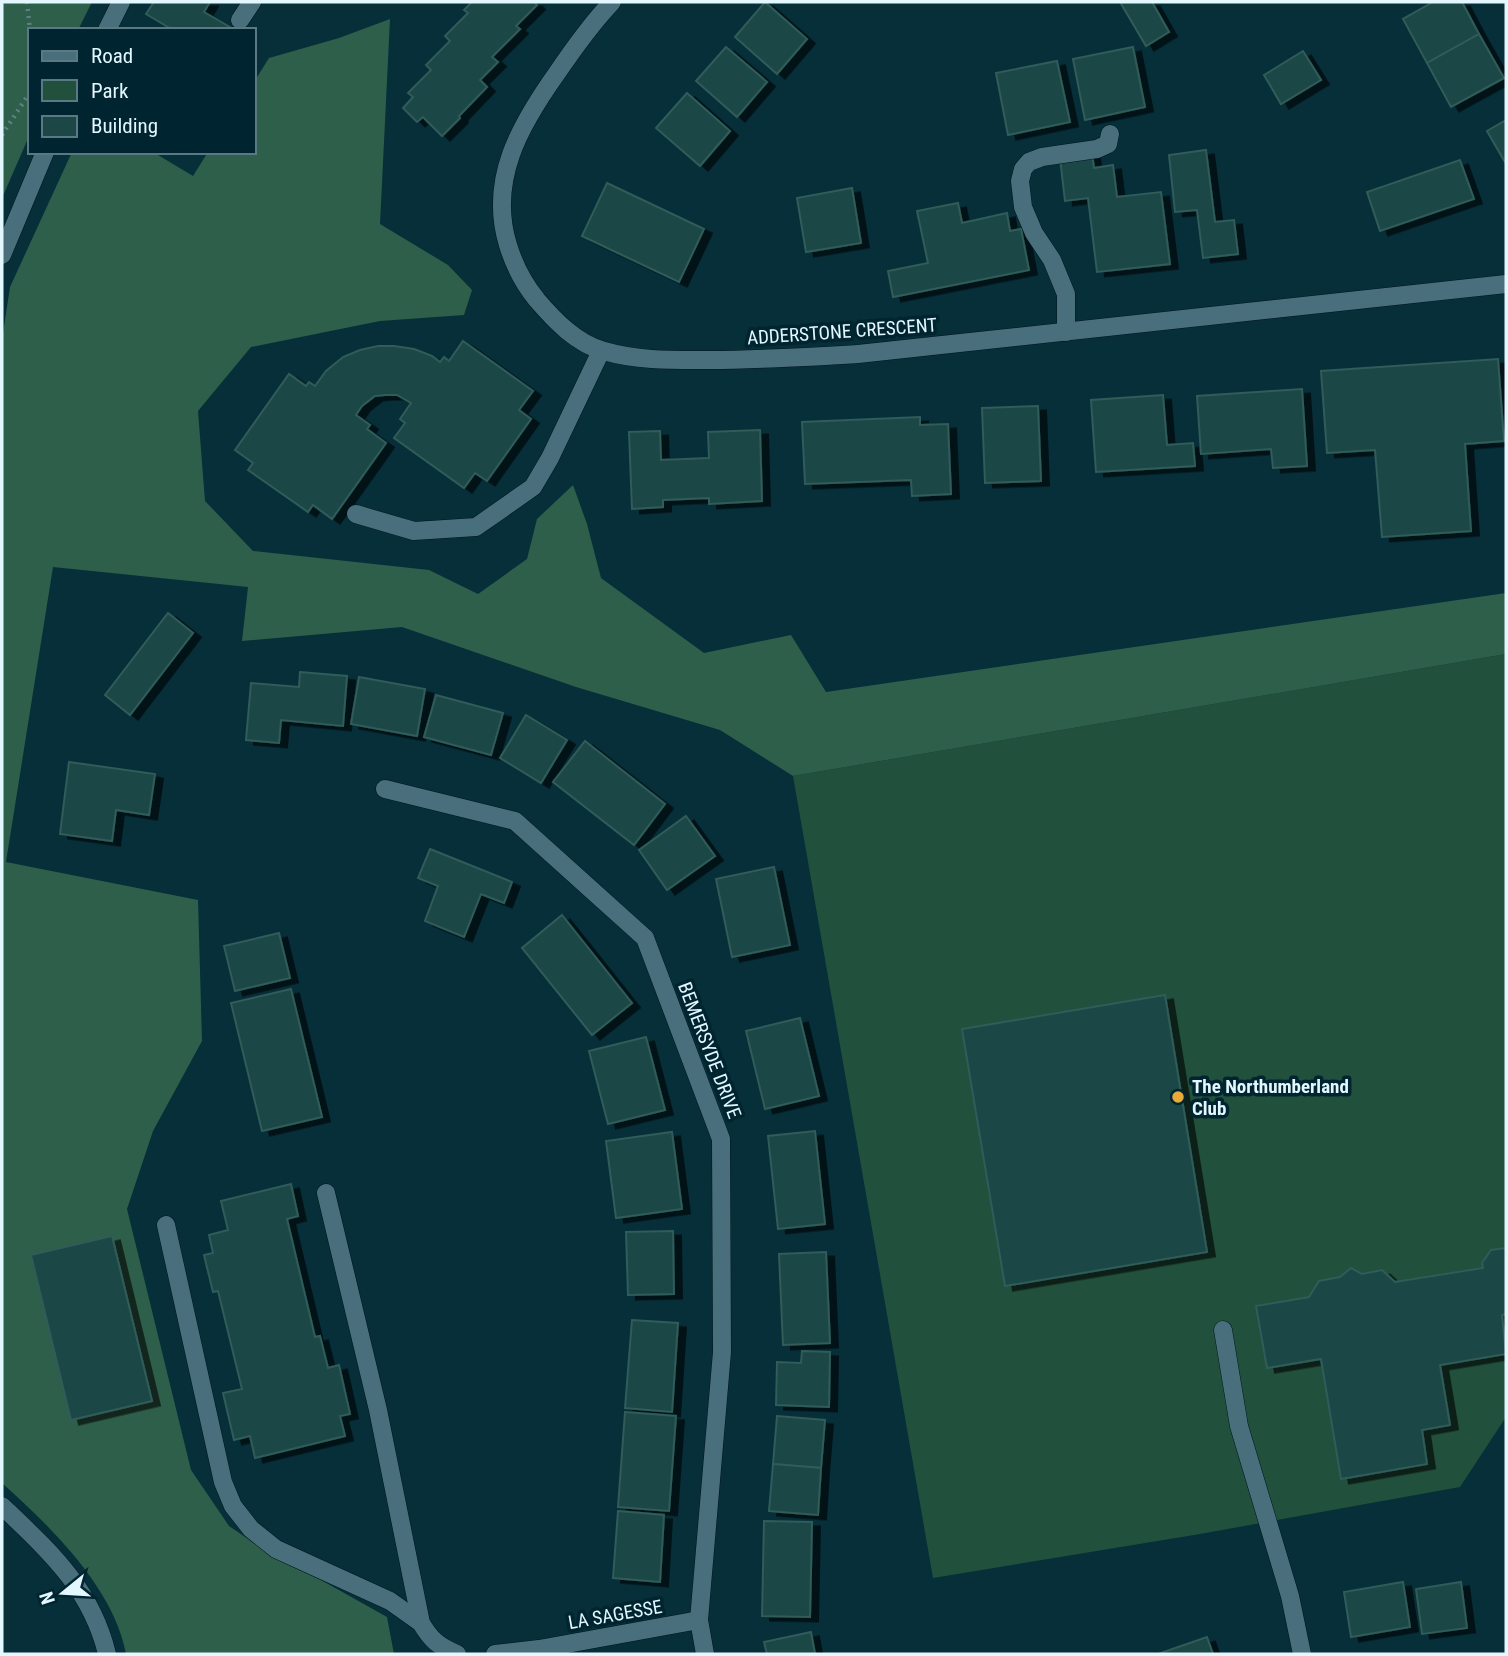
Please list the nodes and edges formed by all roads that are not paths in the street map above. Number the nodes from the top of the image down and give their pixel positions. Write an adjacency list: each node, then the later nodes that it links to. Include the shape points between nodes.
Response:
1 (121, 2): 5 (street)
2 (252, 2): 4 (street)
3 (612, 2): 11 (street, ADDERSTONE CRESCENT, via 539,98 517,137 505,169 501,199 504,231 527,288 552,319)
4 (240, 20)
5 (108, 28)
6 (1110, 134): 10 (street, via 1108,144 1097,149 1029,162 1020,180 1023,207 1066,294)
7 (44, 154): 8 (street)
8 (2, 255)
9 (1506, 284): 10 (street, ADDERSTONE CRESCENT)
10 (1066, 332): 11 (street, ADDERSTONE CRESCENT, via 760,360 638,358)
11 (601, 351): 12 (street, via 533,487 476,527 414,531)
12 (356, 514)
13 (385, 789): 18 (street, BEMERSYDE DRIVE, via 514,821 645,938 655,963 721,1139 722,1352)
14 (326, 1193): 19 (street, via 378,1410)
15 (166, 1225): 19 (street, via 223,1482 233,1506 251,1529 276,1549 390,1601)
16 (1223, 1330): 24 (street, via 1239,1426 1290,1596)
17 (2, 1506): 20 (street, via 66,1572 90,1607)
18 (699, 1620): 22 (street, LA SAGESSE); 23 (street, BEMERSYDE DRIVE)
19 (421, 1623): 21 (street, via 430,1638)
20 (107, 1654)
21 (457, 1654)
22 (495, 1654)
23 (705, 1654)
24 (1302, 1654)

